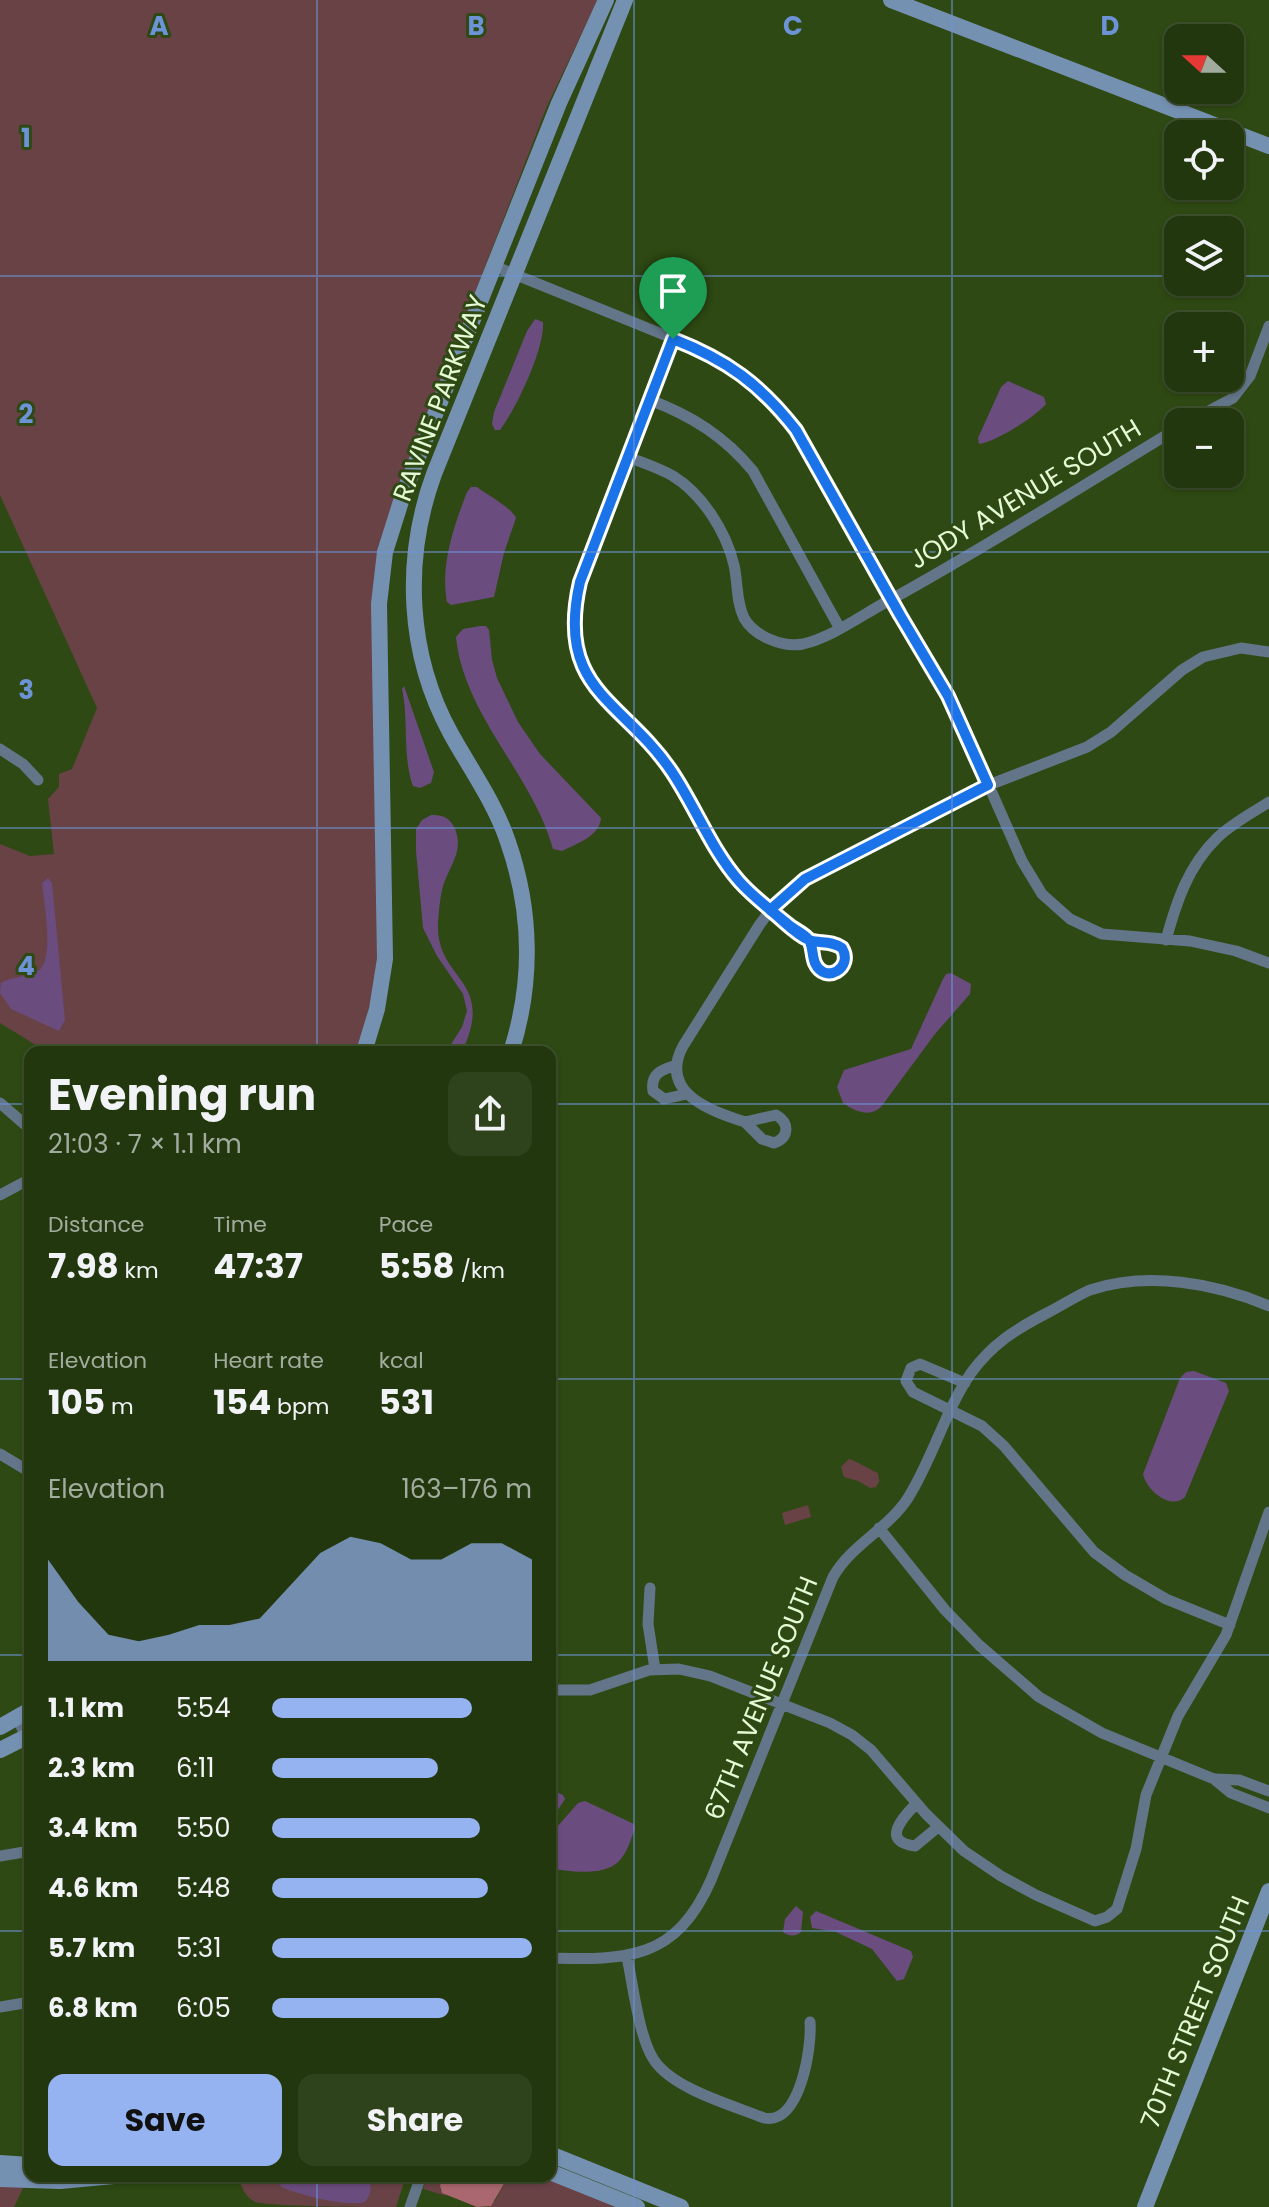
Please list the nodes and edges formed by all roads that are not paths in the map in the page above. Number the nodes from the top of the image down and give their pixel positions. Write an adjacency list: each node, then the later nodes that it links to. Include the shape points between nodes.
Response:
1 (606, 0): 5 (street, RAVINE PARKWAY)
2 (625, 0): 6 (street, RAVINE PARKWAY)
3 (891, 0): 4 (street)
4 (1269, 146)
5 (494, 266): 6 (street); 24 (street, RAVINE PARKWAY, via 403,495 382,567 385,959)
6 (513, 275): 8 (street); 25 (street, RAVINE PARKWAY, via 429,486 413,575 417,631 430,686 501,823 523,898 526,979)
7 (1269, 326): 10 (street, via 1250,376 1233,398)
8 (673, 339): 9 (street); 13 (street, via 733,367 776,403)
9 (650, 400): 12 (street); 14 (street, via 707,427 753,471)
10 (1214, 408)
11 (1164, 436): 13 (street, JODY AVENUE SOUTH)
12 (628, 457): 14 (street, JODY AVENUE SOUTH, via 678,480 708,511 729,548 739,605 750,627 792,645); 20 (street, via 580,582 574,614 580,658 598,692 668,766 728,867)
13 (891, 599): 14 (street, JODY AVENUE SOUTH); 18 (street, via 956,711)
14 (839, 627)
15 (1269, 652): 18 (street, via 1241,648 1203,657 1099,740)
16 (0, 749): 17 (street)
17 (38, 780)
18 (988, 785): 20 (street, via 805,879); 22 (street, via 1042,894 1070,919 1102,934)
19 (1269, 802): 22 (street, via 1217,837 1197,861)
20 (770, 910): 21 (street); 26 (street, via 683,1046)
21 (810, 940)
22 (1166, 940): 23 (street, via 1236,951)
23 (1269, 963)
24 (366, 1046)
25 (513, 1046)
26 (677, 1065): 27 (street); 27 (street, via 657,1073 653,1091 664,1099)
27 (687, 1094): 29 (street, via 699,1105)
28 (0, 1103): 30 (street)
29 (745, 1122)
30 (24, 1124)
31 (24, 1182): 32 (street)
32 (0, 1195)
33 (1269, 1306): 34 (street, 67TH AVENUE SOUTH, via 1230,1291 1160,1280 1090,1291 1012,1331 987,1352)
34 (965, 1383): 35 (street, 67TH AVENUE SOUTH); 35 (street, via 927,1365 910,1370 910,1390)
35 (951, 1411): 39 (street, 67TH AVENUE SOUTH, via 907,1500); 41 (street, via 982,1426 1004,1446 1094,1552 1166,1599)
36 (0, 1454): 37 (street)
37 (24, 1468)
38 (1269, 1512): 41 (street)
39 (879, 1528): 44 (street, 67TH AVENUE SOUTH, via 847,1555 833,1577); 49 (street, via 945,1610 1005,1670 1067,1714)
40 (650, 1588): 42 (street, via 648,1624)
41 (1230, 1625): 49 (street)
42 (655, 1669): 43 (street, via 590,1690); 44 (street, via 699,1672)
43 (556, 1691)
44 (781, 1704): 52 (street, via 852,1735 881,1760); 58 (street, 67TH AVENUE SOUTH, via 698,1908 674,1934)
45 (23, 1714): 46 (street)
46 (0, 1727)
47 (24, 1741): 48 (street)
48 (0, 1750)
49 (1160, 1757): 50 (street); 54 (street, via 1125,1891 1117,1909 1095,1921 989,1868)
50 (1214, 1779): 51 (street, via 1239,1780); 53 (street, via 1231,1793)
51 (1269, 1791)
52 (916, 1804): 54 (street); 54 (street, via 898,1821 900,1839 915,1846)
53 (1269, 1808)
54 (938, 1827)
55 (24, 1852): 56 (street)
56 (0, 1856)
57 (1269, 1891): 63 (street, 70TH STREET SOUTH)
58 (627, 1957): 59 (street, 67TH AVENUE SOUTH); 62 (street, via 646,2044 659,2067 678,2082 764,2118 781,2117 791,2104 810,2053)
59 (556, 1958)
60 (24, 2003): 61 (street)
61 (0, 2007)
62 (810, 2022)
63 (1166, 2150): 74 (street, 70TH STREET SOUTH); 75 (street, 70TH STREET SOUTH)
64 (556, 2156): 73 (street)
65 (0, 2163): 66 (street)
66 (24, 2165)
67 (556, 2174): 72 (street)
68 (0, 2179): 69 (street)
69 (24, 2180)
70 (419, 2182): 71 (street)
71 (410, 2207)
72 (637, 2207)
73 (681, 2207)
74 (1138, 2207)
75 (1145, 2207)

